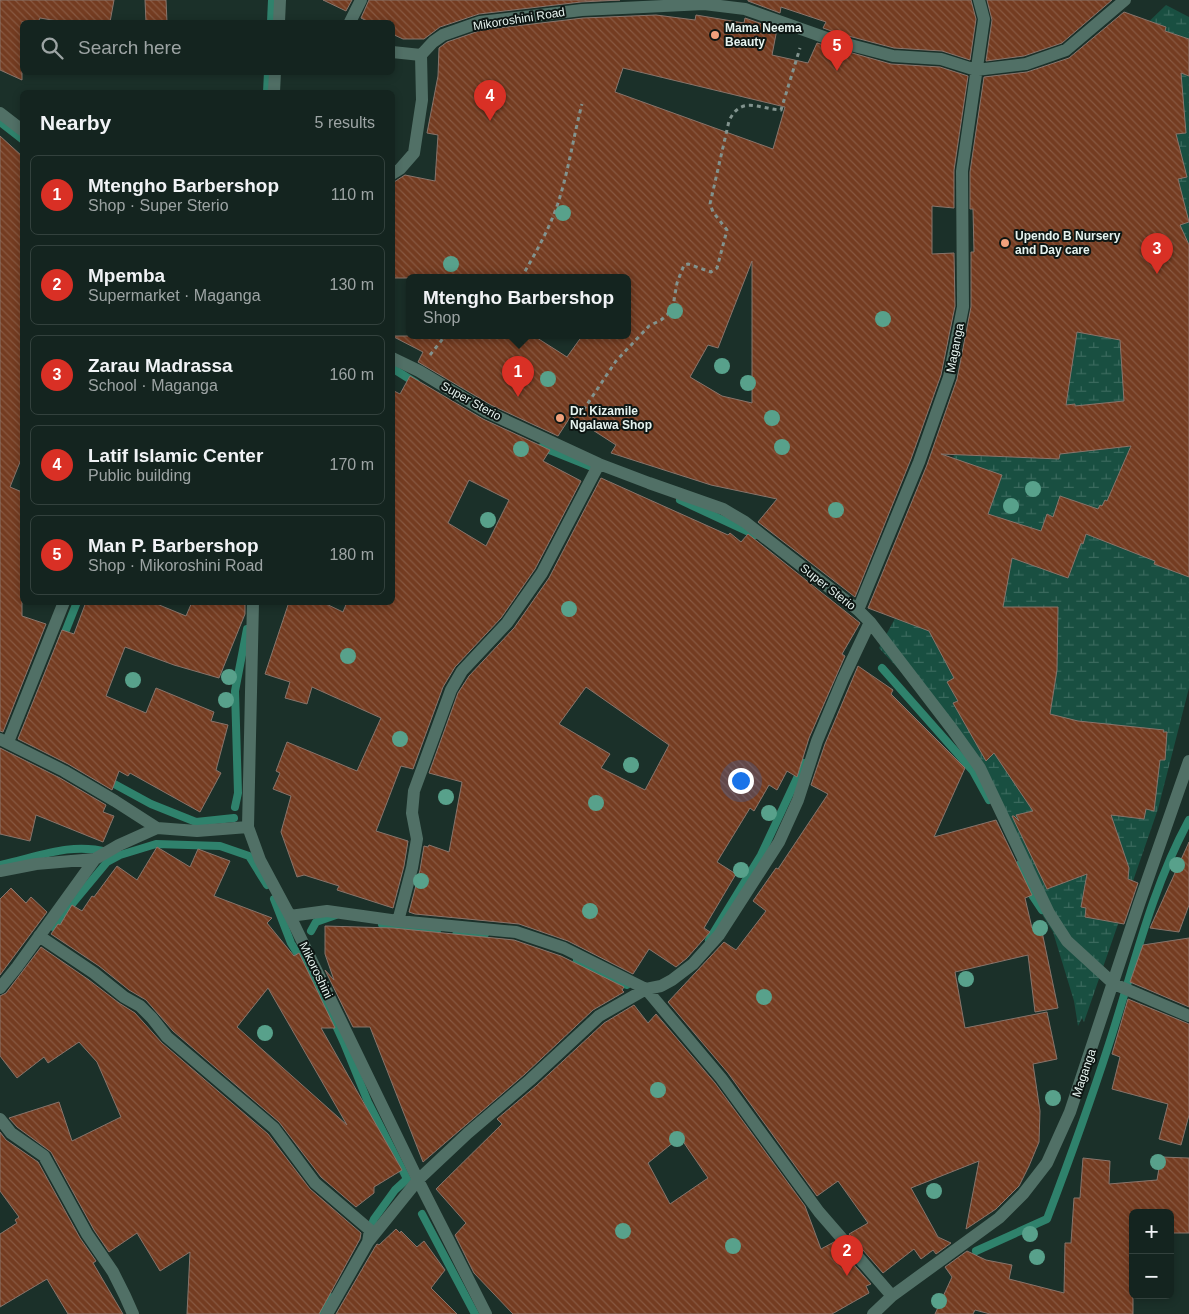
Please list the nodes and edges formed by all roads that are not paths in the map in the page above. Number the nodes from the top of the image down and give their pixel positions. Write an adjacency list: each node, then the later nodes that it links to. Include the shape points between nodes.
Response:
1 (280, 0): 5 (street)
2 (361, 0): 6 (street)
3 (980, 0): 9 (street, Maganga, via 984,19)
4 (1125, 0): 9 (street, via 1066,50 1026,64)
5 (278, 20)
6 (351, 20)
7 (395, 52): 8 (street)
8 (420, 55): 9 (street, Mikoroshini Road, via 443,35 480,22 582,10 704,4 745,9 835,42 893,56 941,59); 14 (street, via 422,100 414,153)
9 (976, 70): 19 (street, Maganga, via 962,171 963,306 949,377 919,462)
10 (275, 75): 11 (street)
11 (274, 90)
12 (0, 113): 13 (street)
13 (20, 128)
14 (395, 172)
15 (395, 359): 16 (street, Super Sterio, via 487,412)
16 (599, 464): 19 (street, Super Sterio, via 723,509 745,522); 28 (street, via 542,573 507,622 462,671 451,690 414,792 412,813 417,839)
17 (63, 605): 21 (street)
18 (253, 605): 23 (street, Mikoroshini)
19 (858, 610): 20 (street, Super Sterio)
20 (870, 622): 30 (street, Super Sterio, via 980,768 1049,913 1067,941); 32 (street, via 820,732 798,800 779,842 719,935 693,964 661,986)
21 (4, 740): 24 (street, via 115,800)
22 (1188, 766): 30 (street, Maganga)
23 (248, 827): 24 (street, via 197,831); 27 (street, Mikoroshini, via 260,860)
24 (157, 828): 25 (street)
25 (95, 858): 26 (street); 29 (street)
26 (0, 871)
27 (290, 916): 28 (street, via 327,910); 35 (street, Mikoroshini)
28 (398, 920): 32 (street, via 516,932 564,948)
29 (39, 936): 31 (street); 36 (street, via 140,1006 167,1036 274,1128 315,1183 370,1230)
30 (1114, 984): 33 (street, Super Sterio); 37 (street, Maganga, via 1070,1112 1047,1163 999,1218)
31 (0, 988)
32 (646, 989): 35 (street, via 599,1016); 37 (street, via 721,1078 819,1212)
33 (1189, 1016)
34 (0, 1119): 38 (street, via 11,1133 44,1156 113,1272)
35 (418, 1180): 36 (street); 40 (street, Mikoroshini)
36 (368, 1242): 39 (street)
37 (892, 1296): 41 (street, Maganga)
38 (133, 1314)
39 (327, 1314)
40 (486, 1314)
41 (873, 1314)

